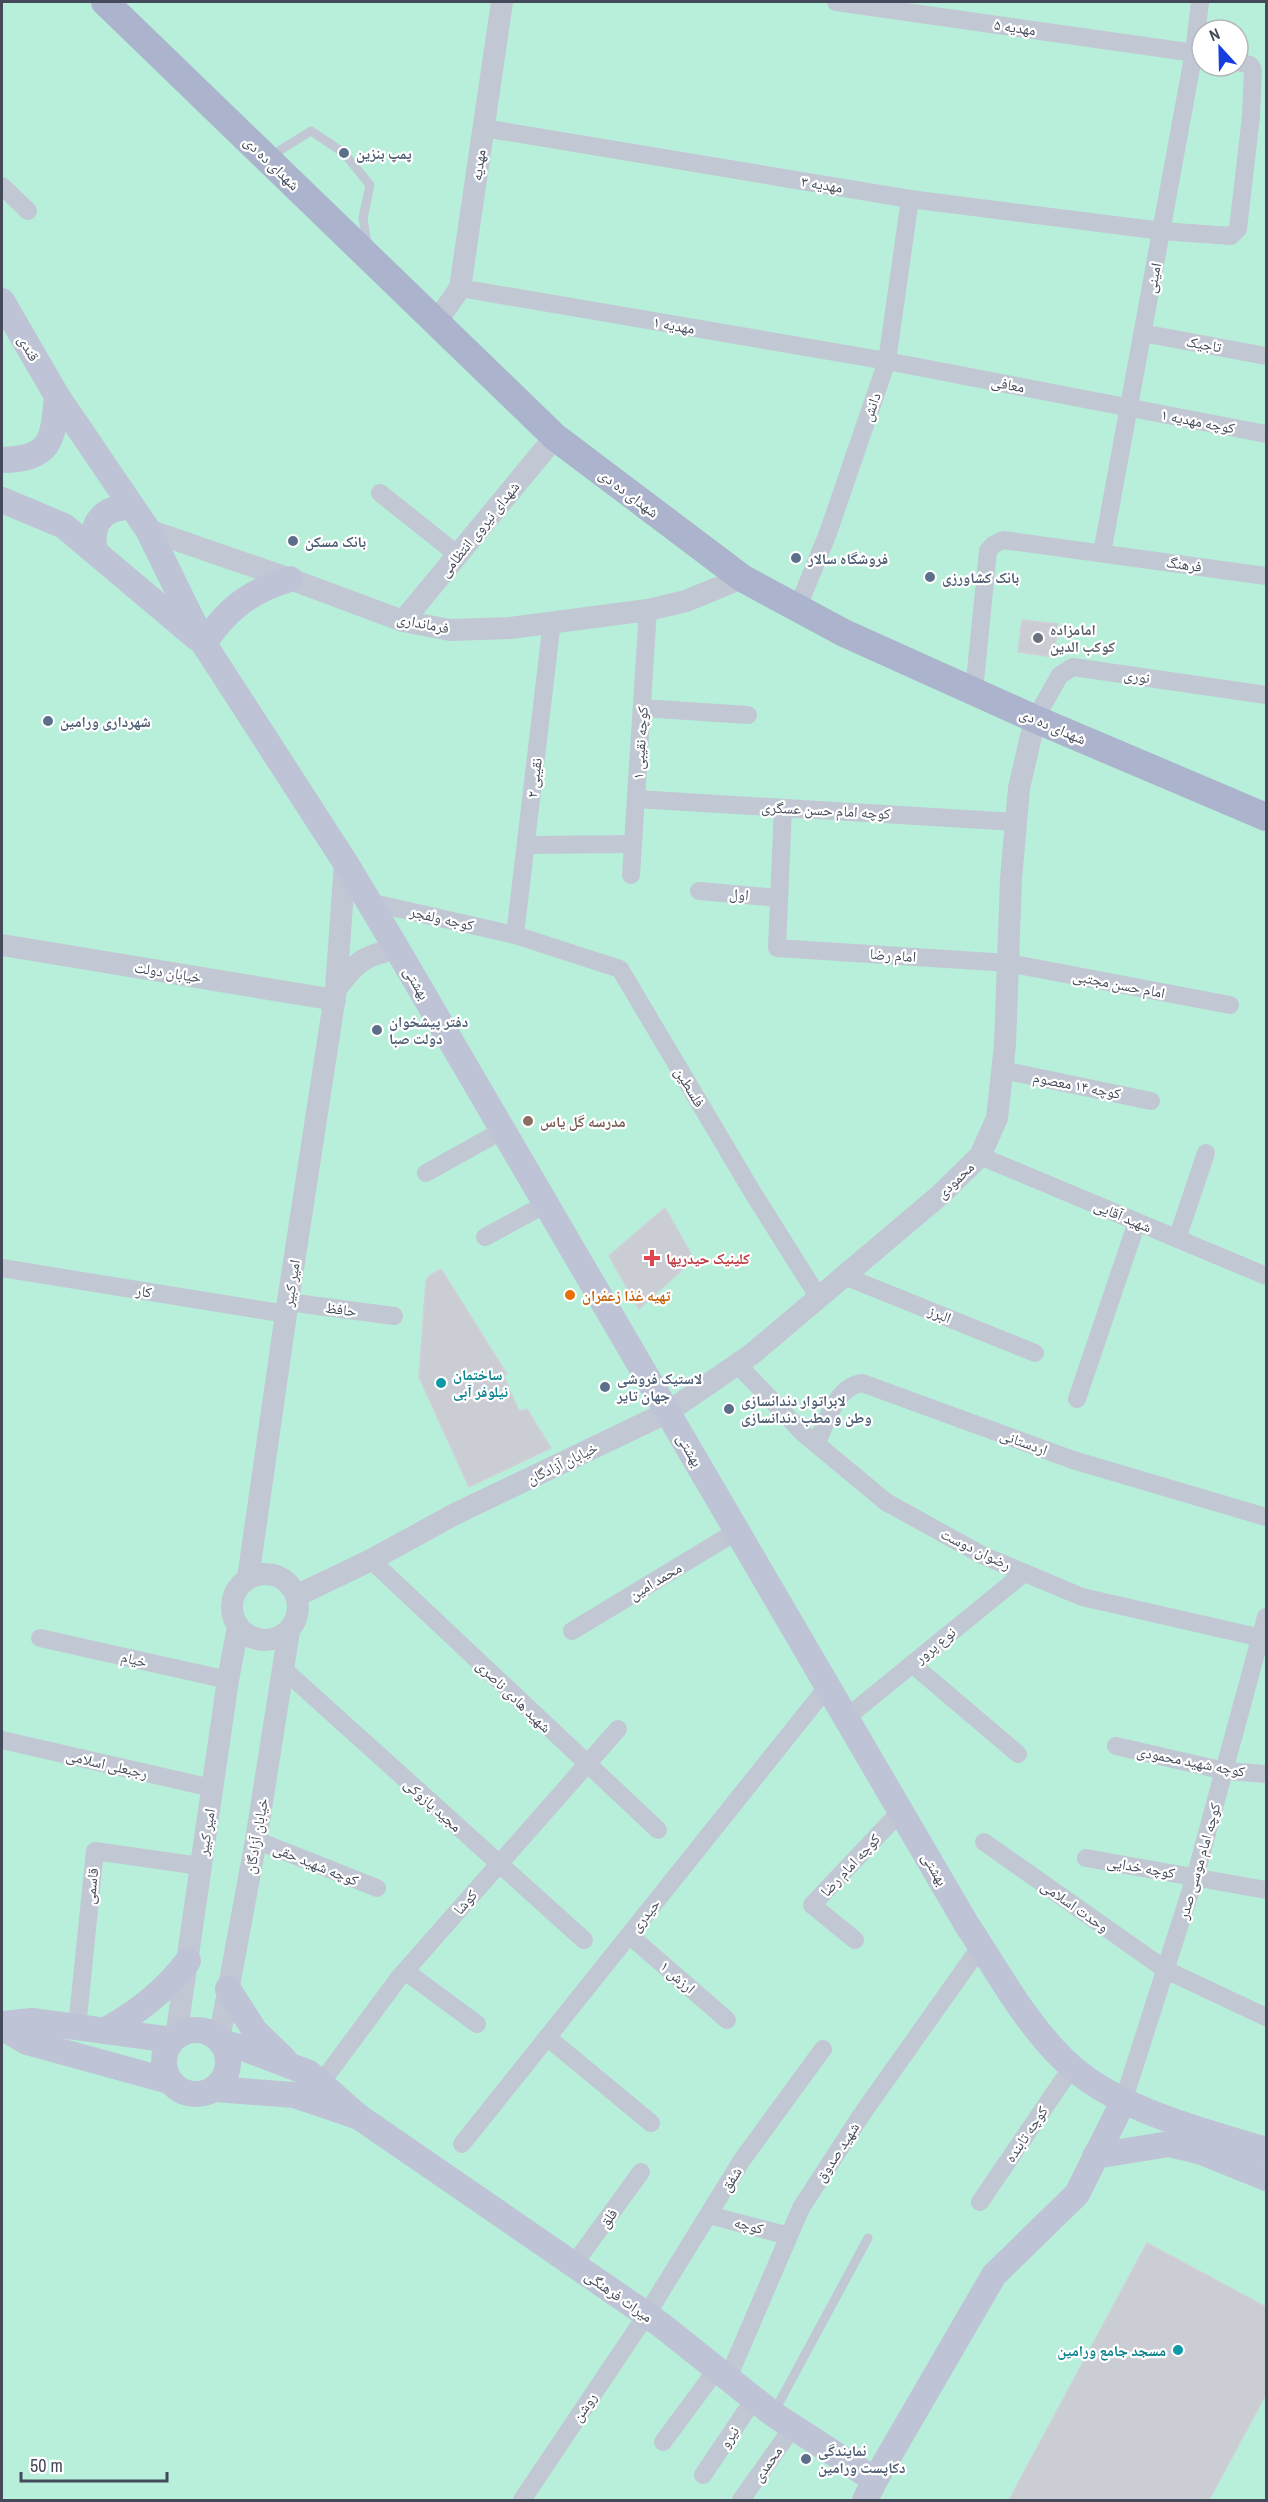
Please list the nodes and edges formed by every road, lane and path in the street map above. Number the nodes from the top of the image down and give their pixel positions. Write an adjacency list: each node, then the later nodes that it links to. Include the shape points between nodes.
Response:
1 (105, 2): 12 (main road, شهدای ده دی)
2 (502, 2): 11 (street, مهدیه)
3 (836, 2): 5 (street, مهدیه ۵)
4 (1200, 2): 6 (street, امینی)
5 (923, 8): 7 (street, مهدیه ۵)
6 (1199, 18)
7 (1190, 52)
8 (1250, 65): 10 (street, مهدیه ۳)
9 (1193, 78): 16 (street, امینی)
10 (1259, 117): 16 (street, مهدیه ۳, via 1238,230 1231,236)
11 (484, 128): 14 (street, مهدیه ۳); 18 (street, مهدیه)
12 (268, 158): 17 (main road, شهدای ده دی); 17 (lane, via 311,131 344,153 370,185 363,218)
13 (2, 186): 15 (street)
14 (910, 199): 16 (street, مهدیه ۳); 23 (street, دانش)
15 (28, 211)
16 (1162, 231): 21 (street, امینی)
17 (368, 255): 20 (main road, شهدای ده دی)
18 (460, 288): 20 (street, مهدیه); 23 (street, مهدیه ۱)
19 (2, 301): 24 (main road, قندی)
20 (437, 321): 27 (main road, شهدای ده دی)
21 (1142, 333): 22 (street, تاجیک); 25 (street, امینی)
22 (1266, 356)
23 (887, 361): 25 (street, معافی); 39 (street, دانش, via 828,533)
24 (57, 396): 28 (main road, via 54,432 43,450 25,459); 31 (main road, قندی)
25 (1130, 407): 26 (street, کوچه مهدیه ۱); 34 (street, امینی)
26 (1266, 434)
27 (555, 437): 35 (street, شهدای نیروی انتظامی); 37 (main road, شهدای ده دی)
28 (2, 460)
29 (380, 493): 35 (street)
30 (2, 500): 33 (main road, via 64,526)
31 (132, 507): 32 (main road, قندی); 33 (main road, via 120,506 100,517 92,539)
32 (148, 530): 38 (street, فرمانداری); 43 (main road, قندی)
33 (95, 550): 43 (main road)
34 (1102, 553): 36 (street, فرهنگ); 44 (street, فرهنگ, via 1003,540 993,545 988,551)
35 (458, 555): 41 (street, شهدای نیروی انتظامی)
36 (1266, 576)
37 (742, 578): 39 (main road, شهدای ده دی); 40 (street, فرمانداری, via 686,601)
38 (290, 579): 41 (street, فرمانداری); 43 (main road, via 240,602)
39 (798, 607): 44 (main road, شهدای ده دی, via 844,633)
40 (648, 610): 42 (street, فرمانداری); 46 (street, کوچه نقیبی ۱)
41 (403, 621): 42 (street, فرمانداری, via 450,630 510,628)
42 (552, 621): 54 (street, نقیبی ۲)
43 (204, 644): 55 (main road, بهشتی)
44 (974, 691): 48 (main road, شهدای ده دی)
45 (1266, 695): 48 (street, نوری, via 1073,667 1060,675)
46 (642, 708): 47 (street); 49 (street, کوچه نقیبی ۱)
47 (748, 715)
48 (1035, 719): 51 (main road, شهدای ده دی); 52 (street, محمودی, via 1019,788)
49 (636, 799): 50 (street, کوچه امام حسن عسگری); 53 (street, کوچه نقیبی ۱)
50 (783, 808): 52 (street, کوچه امام حسن عسگری); 58 (street)
51 (1266, 817)
52 (1016, 822): 63 (street, محمودی)
53 (633, 844): 54 (street); 56 (street, کوچه نقیبی ۱)
54 (526, 845): 60 (street, نقیبی ۲)
55 (345, 862): 59 (main road, بهشتی); 64 (street, امیر کبیر)
56 (631, 875)
57 (699, 891): 58 (street, اول)
58 (779, 898): 63 (street, امام رضا, via 777,948)
59 (369, 902): 60 (street, کوجه ولفجر); 62 (main road, بهشتی)
60 (515, 935): 79 (street, فلسطین, via 620,969)
61 (2, 945): 64 (street, خیابان دولت)
62 (397, 949): 64 (street, via 373,953 352,968); 68 (main road, بهشتی)
63 (1008, 963): 65 (street, امام حسن مجتبی); 66 (street, محمودی)
64 (335, 994): 80 (street, امیر کبیر)
65 (1230, 1005)
66 (1002, 1070): 67 (street, کوچه ۱۴ معصوم); 70 (street, محمودی, via 997,1118)
67 (1151, 1101)
68 (503, 1130): 71 (street); 72 (main road, بهشتی)
69 (1206, 1153): 75 (street)
70 (980, 1156): 73 (street, شهید آقایی); 77 (street, محمودی)
71 (426, 1173)
72 (546, 1204): 74 (street); 85 (main road, بهشتی)
73 (1137, 1222): 75 (street, شهید آقایی); 84 (street)
74 (485, 1237)
75 (1177, 1239): 78 (street, شهید آقایی)
76 (2, 1268): 80 (street, کار)
77 (844, 1276): 79 (street, محمودی); 82 (street, البرز)
78 (1266, 1276)
79 (819, 1298): 83 (street, محمودی)
80 (287, 1308): 81 (street, حافظ); 91 (street, امیر کبیر)
81 (394, 1316)
82 (1035, 1353)
83 (737, 1364): 85 (street, محمودی); 86 (street, رضوان دوست)
84 (1077, 1399)
85 (668, 1412): 88 (main road, بهشتی); 89 (street, خیابان آزادگان, via 455,1514)
86 (816, 1444): 87 (street, اردستانی, via 840,1393 849,1385 861,1383 1073,1460); 90 (street, رضوان دوست, via 886,1502 982,1555)
87 (1266, 1516)
88 (737, 1531): 96 (street, محمد امین); 102 (main road, بهشتی)
89 (371, 1560): 92 (street, خیابان آزادگان); 108 (street, شهید هادی ناصری)
90 (1024, 1573): 98 (street, رضوان دوست, via 1082,1597); 99 (street, نوع پرور)
91 (249, 1578): 92 (street, via 271,1574 282,1578); 94 (street, via 240,1585 231,1606)
92 (296, 1596): 95 (street, via 298,1614)
93 (1266, 1617): 98 (street, کوچه امام موسی صدر)
94 (238, 1627): 95 (street, via 256,1640 268,1641); 101 (street, امیر کبیر)
95 (289, 1631): 100 (street, خیابان آزادگان)
96 (572, 1631)
97 (40, 1638): 101 (street, خیام)
98 (1263, 1639): 109 (street, کوچه امام موسی صدر)
99 (912, 1664): 103 (street, نوع پرور); 107 (street)
100 (282, 1668): 114 (street, خیابان آزادگان); 117 (street, مجید پازوکی)
101 (228, 1680): 111 (street, امیر کبیر)
102 (828, 1686): 103 (main road, بهشتی); 122 (street, حیدری)
103 (846, 1718): 112 (main road, بهشتی)
104 (618, 1729): 108 (street, کوشا)
105 (2, 1740): 111 (street, رجبعلی اسلامی)
106 (1116, 1746): 109 (street, کوچه شهید محمودی)
107 (1018, 1754)
108 (586, 1765): 113 (street, شهید هادی ناصری); 117 (street, کوشا)
109 (1225, 1771): 110 (street, کوچه شهید محمودی); 119 (street, کوچه امام موسی صدر)
110 (1266, 1774)
111 (212, 1788): 118 (street, امیر کبیر)
112 (901, 1811): 124 (street, کوچه امام رضا, via 812,1905); 125 (main road, بهشتی)
113 (658, 1830)
114 (256, 1840): 120 (street, کوچه شهید حقی); 129 (street, خیابان آزادگان)
115 (984, 1842): 127 (street, وحدت اسلامی)
116 (1086, 1858): 119 (street, کوچه خدایی)
117 (498, 1864): 123 (street, مجید پازوکی); 128 (street, کوشا)
118 (200, 1866): 126 (street, امیر کبیر); 134 (street, قاسمی, via 95,1851)
119 (1195, 1877): 121 (street, کوچه خدایی); 127 (street, کوچه امام موسی صدر)
120 (377, 1888)
121 (1266, 1890)
122 (629, 1935): 131 (street, ارزش ۱); 136 (street, حیدری)
123 (584, 1940)
124 (855, 1940)
125 (981, 1946): 141 (main road, بهشتی, via 1034,2026); 155 (street, شهید صدوق, via 862,2114 801,2208)
126 (188, 1961): 135 (main road, via 151,2002); 137 (street, امیر کبیر)
127 (1166, 1970): 130 (street, وحدت اسلامی); 145 (street, کوچه امام موسی صدر)
128 (405, 1971): 132 (street); 143 (street, کوشا)
129 (228, 1989): 138 (street, خیابان آزادگان); 140 (main road, via 255,2031)
130 (1266, 2017)
131 (727, 2020)
132 (477, 2024)
133 (2, 2026): 134 (main road, via 32,2021); 142 (main road, via 27,2042)
134 (77, 2027): 135 (main road)
135 (104, 2031): 137 (main road)
136 (547, 2037): 147 (street); 148 (street, حیدری)
137 (174, 2039): 138 (main road, via 194,2030 212,2034); 142 (main road, via 164,2056)
138 (220, 2041): 140 (main road); 144 (main road, via 226,2052 226,2072)
139 (823, 2049): 154 (street, شفق, via 742,2160)
140 (291, 2066): 143 (main road)
141 (1072, 2067): 145 (main road, بهشتی); 153 (street, کوچه تابنده)
142 (169, 2082): 144 (main road, via 195,2095)
143 (321, 2083): 146 (main road)
144 (214, 2089): 146 (main road, via 294,2095)
145 (1123, 2102): 149 (main road, بهشتی); 150 (main road)
146 (359, 2117): 157 (main road, میراث فرهنگی)
147 (651, 2123)
148 (462, 2144)
149 (1266, 2150)
150 (1095, 2156): 152 (main road, via 1169,2144 1199,2151); 163 (main road, via 1077,2194 994,2276)
151 (641, 2172): 157 (street, فلق)
152 (1266, 2178)
153 (980, 2202)
154 (709, 2215): 155 (street, کوچه); 158 (street, شفق)
155 (789, 2236): 159 (street, شهید صدوق)
156 (868, 2238): 160 (lane)
157 (574, 2264): 158 (main road, میراث فرهنگی)
158 (647, 2314): 159 (main road, میراث فرهنگی); 164 (street, روشن)
159 (722, 2373): 160 (main road, میراث فرهنگی); 161 (street)
160 (773, 2413): 162 (street, نیرو); 163 (main road, میراث فرهنگی); 165 (street, محمدی)
161 (663, 2442)
162 (703, 2475)
163 (870, 2490)
164 (522, 2500)
165 (741, 2500)

